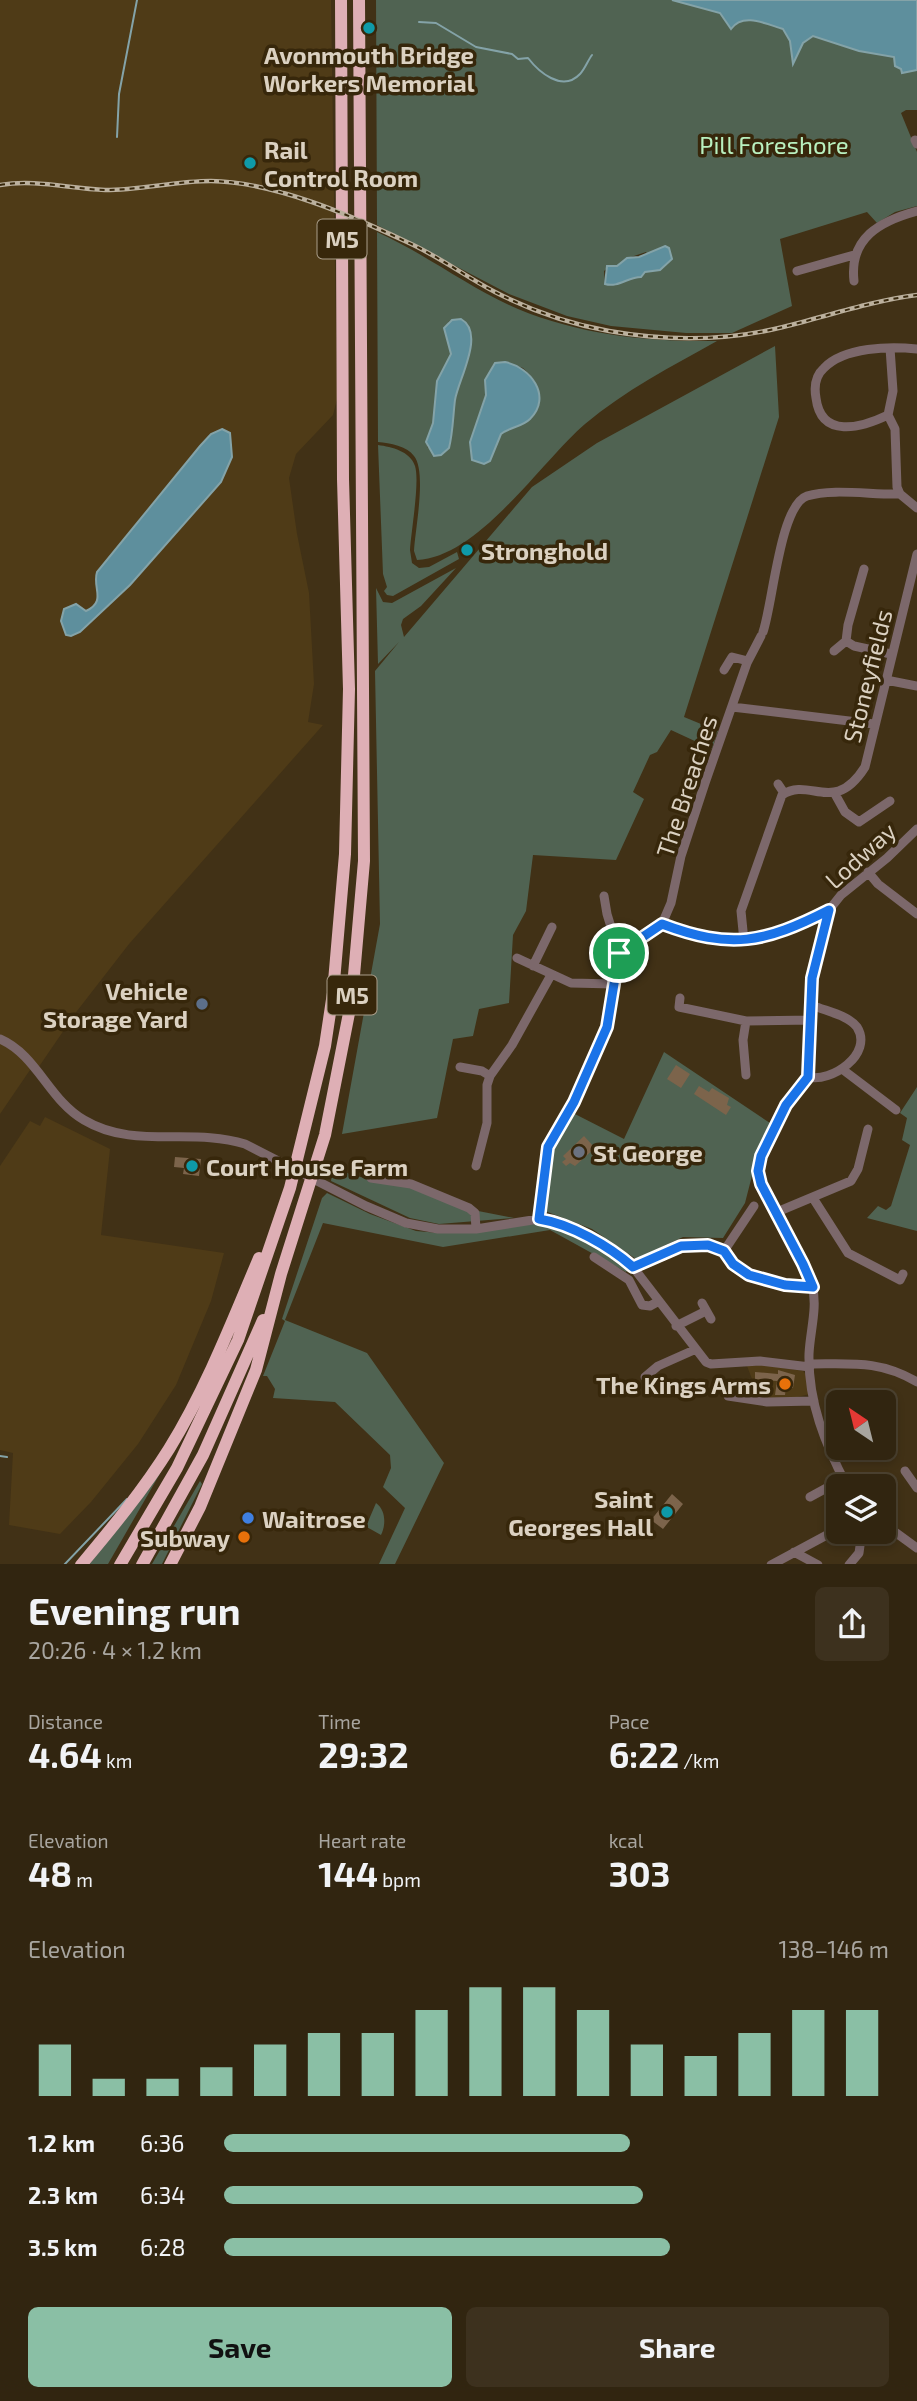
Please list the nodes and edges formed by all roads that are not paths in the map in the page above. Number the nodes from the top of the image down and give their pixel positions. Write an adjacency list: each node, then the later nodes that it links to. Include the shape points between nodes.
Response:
1 (341, 0): 54 (highway, M5, via 343,479 349,689 345,855 333,993)
2 (359, 0): 63 (highway, M5, via 364,861 352,998 325,1135)
3 (917, 211): 4 (street, via 883,225)
4 (854, 255): 5 (street, via 814,271); 6 (street)
5 (797, 271)
6 (854, 281)
7 (890, 348): 8 (street); 9 (street, via 893,391); 9 (street, via 834,360 818,374 815,389 827,424 863,425)
8 (917, 349)
9 (888, 415): 10 (street, via 895,429)
10 (900, 494): 11 (street); 17 (street, The Breaches, via 816,494 793,506 762,634)
11 (917, 508)
12 (917, 554): 16 (street, Stoneyfields)
13 (864, 569): 14 (street)
14 (846, 641): 15 (street); 16 (street)
15 (834, 651)
16 (891, 654): 19 (street, Stoneyfields)
17 (748, 661): 18 (street, via 732,657); 21 (street, The Breaches)
18 (724, 670)
19 (886, 680): 20 (street); 22 (street, Stoneyfields)
20 (917, 687)
21 (732, 707): 22 (street); 32 (street, The Breaches)
22 (874, 724): 25 (street, Stoneyfields, via 865,767)
23 (778, 784): 24 (street)
24 (784, 793): 25 (street); 34 (street, via 741,911)
25 (835, 794): 26 (street, via 845,812 859,822)
26 (890, 801)
27 (917, 829): 28 (street, Lodway)
28 (868, 872): 30 (street, Lodway); 31 (street)
29 (604, 896): 35 (street)
30 (829, 910): 34 (street); 40 (street, via 815,963)
31 (917, 914)
32 (662, 924): 34 (street, via 728,942); 35 (street)
33 (552, 927): 37 (street)
34 (744, 941)
35 (619, 953): 39 (street)
36 (517, 958): 37 (street)
37 (533, 966): 38 (street)
38 (551, 975): 39 (street, via 579,985); 48 (street)
39 (614, 984): 58 (street, via 607,1027 548,1147)
40 (812, 1005): 42 (street); 46 (street, via 847,1019 859,1032 860,1048)
41 (677, 1006): 43 (street)
42 (812, 1020): 43 (street); 49 (street)
43 (746, 1021): 47 (street)
44 (0, 1039): 59 (street, via 15,1046 66,1106 101,1129 146,1139 226,1138 406,1223)
45 (460, 1067): 48 (street, via 470,1074)
46 (842, 1069): 49 (street, via 822,1079); 50 (street)
47 (743, 1071)
48 (490, 1076): 52 (street, via 487,1123)
49 (808, 1077): 57 (street, via 786,1105 761,1156 759,1178)
50 (896, 1110)
51 (868, 1128): 55 (street, via 851,1181)
52 (475, 1158)
53 (372, 1178): 59 (street, via 411,1184 469,1208 475,1213)
54 (290, 1188): 85 (highway, M5, via 211,1369 169,1448); 86 (highway, M5, via 238,1340 177,1468)
55 (813, 1198): 57 (street); 64 (street, via 848,1253)
56 (754, 1206): 60 (street)
57 (777, 1212): 65 (street)
58 (539, 1219): 59 (street); 62 (street, via 579,1234)
59 (476, 1229)
60 (724, 1251): 62 (street, via 690,1244); 65 (street, via 749,1275)
61 (596, 1261): 66 (street, via 629,1280 642,1305)
62 (633, 1267): 66 (street)
63 (281, 1275): 87 (highway, M5, via 203,1455); 88 (highway, M5, via 256,1370 200,1507)
64 (900, 1280)
65 (813, 1287): 70 (street)
66 (659, 1301): 68 (street)
67 (706, 1311): 68 (street)
68 (676, 1326): 69 (street)
69 (694, 1350): 70 (street, via 711,1364); 71 (street)
70 (809, 1365): 72 (street, via 880,1365); 74 (street)
71 (645, 1377)
72 (917, 1382)
73 (732, 1400): 74 (street)
74 (814, 1401): 76 (street, via 822,1434)
75 (905, 1471): 78 (street)
76 (841, 1474)
77 (826, 1488): 79 (street)
78 (917, 1488)
79 (812, 1493)
80 (896, 1533): 83 (street)
81 (826, 1535): 84 (street)
82 (860, 1544): 91 (street)
83 (917, 1548)
84 (794, 1552): 89 (street); 90 (street)
85 (81, 1564)
86 (120, 1564)
87 (142, 1564)
88 (170, 1564)
89 (771, 1564)
90 (818, 1564)
91 (849, 1564)

